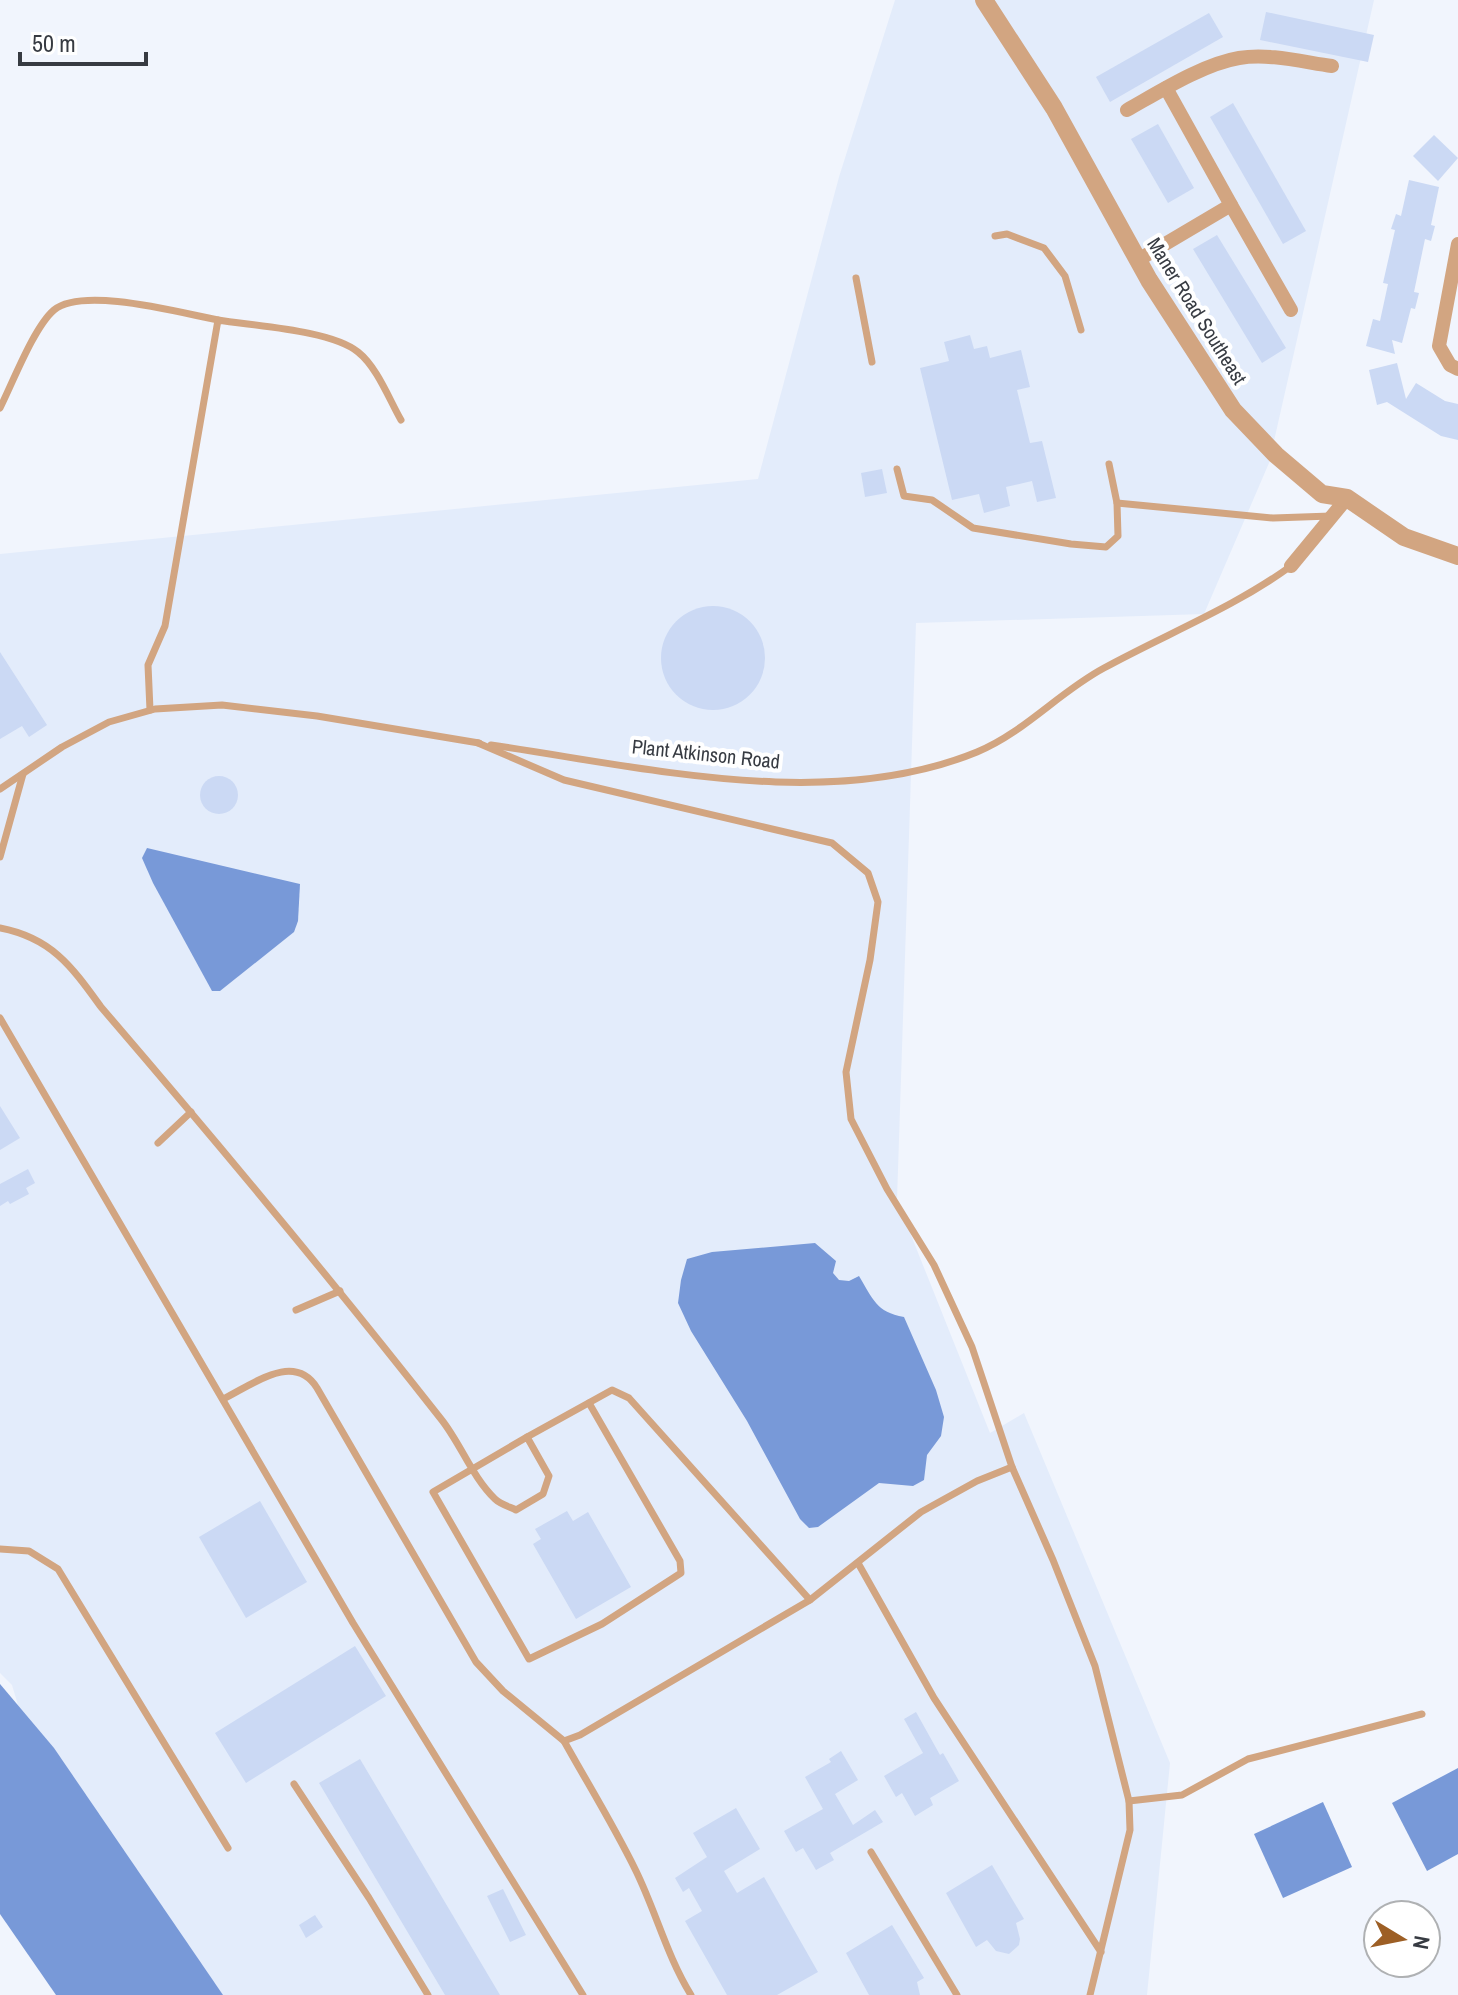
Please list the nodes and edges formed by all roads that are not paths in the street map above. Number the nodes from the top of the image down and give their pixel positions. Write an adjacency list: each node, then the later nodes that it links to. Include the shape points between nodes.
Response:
1 (984, 0): 8 (street, Maner Road Southeast, via 1054,108)
2 (1332, 66): 3 (street, via 1239,58)
3 (1166, 88): 4 (street); 5 (street)
4 (1127, 110)
5 (1231, 205): 8 (street); 10 (street)
6 (995, 236): 12 (lane, via 1007,234 1044,248 1065,276)
7 (1458, 244): 14 (street, via 1439,346)
8 (1138, 260): 19 (street, Maner Road Southeast, via 1233,410 1322,494)
9 (856, 278): 13 (lane)
10 (1291, 310)
11 (218, 320): 15 (lane, via 93,298 71,300 42,324); 16 (lane, via 326,337 358,352); 24 (lane, via 165,626 148,665)
12 (1081, 330)
13 (872, 362)
14 (1458, 369)
15 (0, 408)
16 (401, 420)
17 (1109, 464): 20 (lane)
18 (897, 469): 20 (lane, via 904,496 932,500 973,528 1071,544 1106,547 1118,536)
19 (1347, 498): 21 (street, Plant Atkinson Road); 22 (street, Maner Road Southeast, via 1404,537)
20 (1117, 503): 21 (lane, via 1273,518)
21 (1333, 516): 23 (street, Plant Atkinson Road)
22 (1458, 556)
23 (1291, 566): 25 (lane, Plant Atkinson Road, via 1258,590 1101,669 1014,734 951,762 849,780 772,782 619,766)
24 (150, 710): 25 (lane, Plant Atkinson Road, via 222,705); 26 (lane, Plant Atkinson Road, via 109,722)
25 (478, 743): 38 (lane, via 564,780 832,843 868,873 878,902 846,1072 851,1119 934,1265 972,1347)
26 (23, 774): 27 (lane, Plant Atkinson Road); 28 (lane)
27 (0, 789)
28 (0, 857)
29 (0, 928): 31 (lane, via 24,932 69,963)
30 (0, 1018): 35 (lane)
31 (191, 1112): 32 (lane); 33 (lane)
32 (158, 1143)
33 (340, 1291): 34 (lane); 39 (lane, via 452,1432)
34 (296, 1310)
35 (223, 1399): 44 (lane, via 282,1371 307,1374 476,1662); 51 (lane, via 353,1623)
36 (589, 1403): 37 (lane); 39 (lane, via 680,1561 681,1573 602,1624 529,1659 433,1492); 42 (lane, via 612,1390 629,1398)
37 (527, 1437): 39 (lane); 39 (lane, via 549,1476 543,1494 516,1510 497,1501)
38 (1012, 1467): 41 (lane, via 921,1512); 46 (lane, via 1095,1666)
39 (473, 1468)
40 (0, 1549): 47 (lane, via 29,1551 58,1569)
41 (858, 1563): 42 (lane); 49 (lane, via 934,1698)
42 (810, 1600): 44 (lane)
43 (1422, 1714): 46 (lane, via 1248,1759 1182,1795)
44 (564, 1741): 52 (lane, via 635,1869)
45 (294, 1784): 50 (lane)
46 (1129, 1801): 49 (lane, via 1130,1830)
47 (228, 1848)
48 (871, 1852): 53 (lane)
49 (1101, 1952): 54 (lane)
50 (428, 1995)
51 (583, 1995)
52 (691, 1995)
53 (957, 1995)
54 (1090, 1995)

